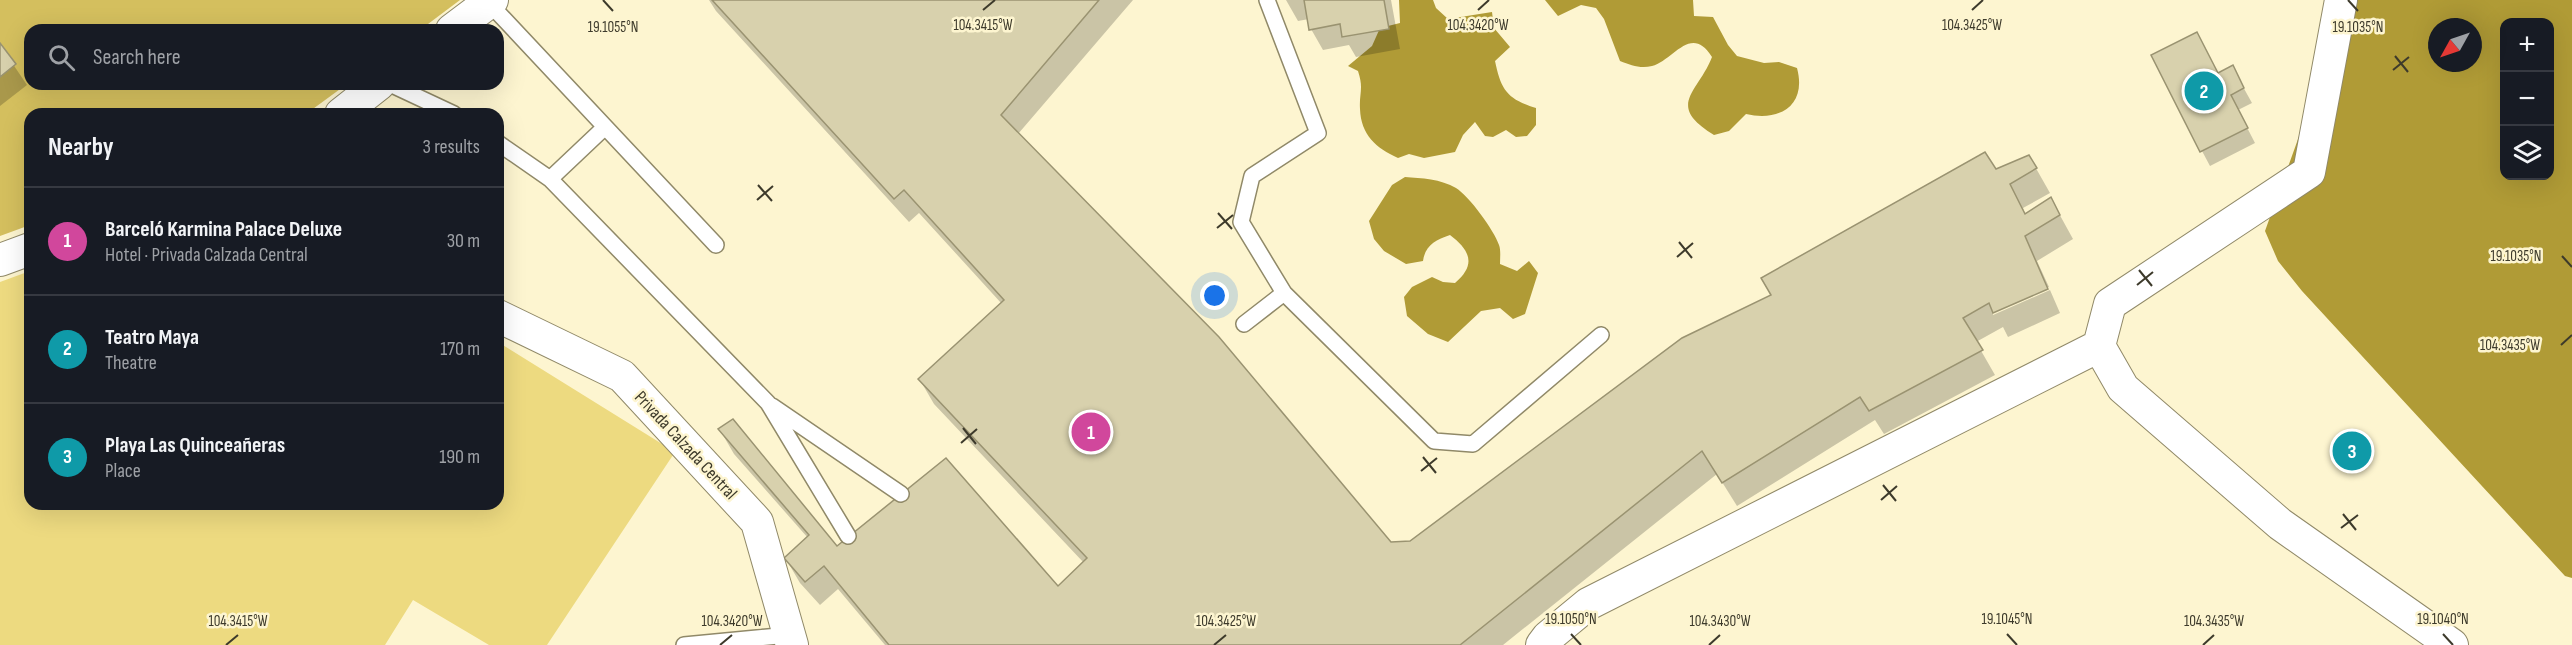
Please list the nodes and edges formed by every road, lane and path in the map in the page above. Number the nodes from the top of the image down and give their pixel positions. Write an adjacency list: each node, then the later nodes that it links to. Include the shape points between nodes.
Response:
1 (1268, 0): 15 (lane, via 1318,133 1252,176 1241,222)
2 (2341, 0): 19 (street, via 2309,172 2110,304)
3 (490, 1): 4 (street); 9 (lane)
4 (460, 24)
5 (371, 90): 7 (street)
6 (403, 90): 8 (lane)
7 (349, 108)
8 (441, 108)
9 (605, 127): 11 (lane); 12 (lane)
10 (504, 147): 11 (lane)
11 (550, 180): 20 (lane)
12 (716, 245)
13 (24, 251): 14 (street)
14 (0, 260)
15 (1284, 293): 17 (lane); 18 (lane, via 1434,441 1473,444)
16 (504, 319): 23 (street, Privada Calzada Central, via 622,376 757,522)
17 (1244, 324)
18 (1601, 335)
19 (2099, 346): 25 (street, via 1588,604); 26 (street, via 2123,388 2280,524)
20 (768, 403): 21 (lane); 22 (lane)
21 (901, 494)
22 (848, 536)
23 (791, 640): 24 (lane)
24 (684, 645)
25 (1542, 645)
26 (2452, 645)

